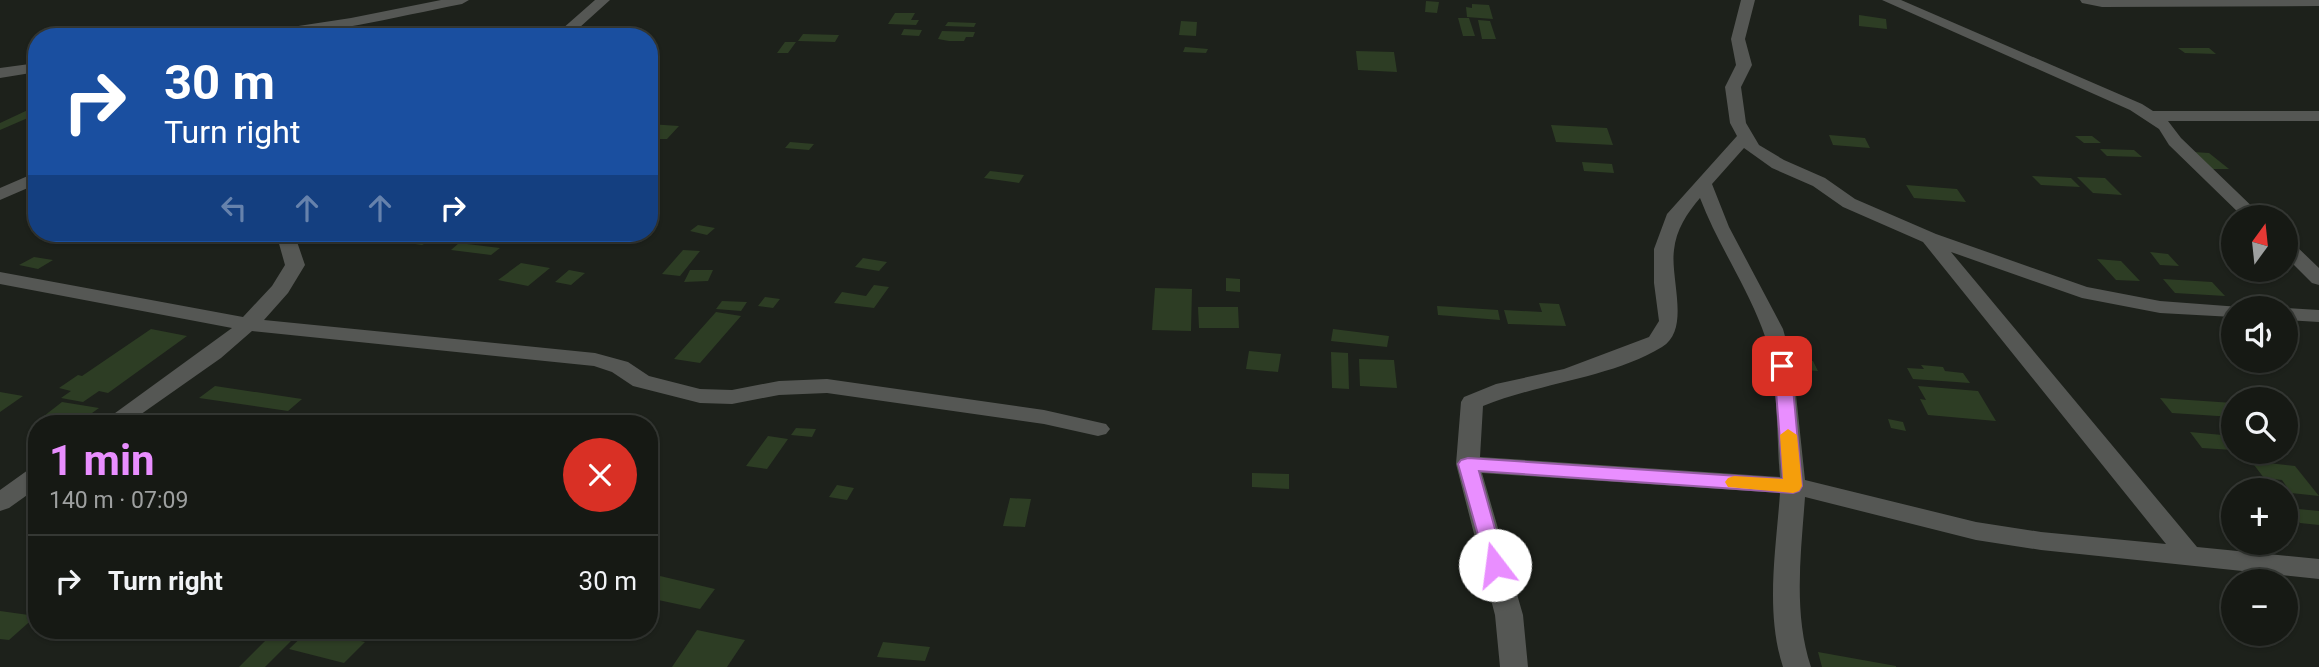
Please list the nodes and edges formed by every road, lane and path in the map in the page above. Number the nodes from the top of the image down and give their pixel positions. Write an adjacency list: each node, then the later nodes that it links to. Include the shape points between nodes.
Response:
1 (462, 0): 7 (street)
2 (603, 0): 10 (street)
3 (1748, 0): 15 (street, via 1738,39 1744,65 1733,87 1738,123)
4 (1889, 0): 13 (street, via 2103,91)
5 (2087, 0): 6 (street, via 2102,4)
6 (2319, 2)
7 (334, 24): 8 (street); 9 (street)
8 (309, 28)
9 (327, 28)
10 (570, 28)
11 (28, 68): 12 (street)
12 (0, 73)
13 (2149, 116): 14 (street); 19 (street)
14 (2319, 116)
15 (1745, 137): 17 (street); 20 (street, via 1778,164 1819,182 1849,203)
16 (28, 181): 18 (street)
17 (1703, 185): 31 (street, via 1675,214 1664,249 1669,321 1657,341 1570,374 1504,389 1472,402); 33 (street, via 1773,329 1782,366)
18 (0, 195)
19 (2242, 205)
20 (1929, 238): 25 (street, via 2081,292 2160,307); 35 (street)
21 (288, 242): 28 (street, via 295,265 286,283)
22 (2298, 259): 24 (street)
23 (0, 278): 28 (street)
24 (2319, 279)
25 (2221, 310)
26 (2298, 315): 27 (street)
27 (2319, 316)
28 (250, 325): 29 (street); 30 (street, via 595,360 620,367 641,381 700,396 732,397 779,388 827,386)
29 (124, 415)
30 (1098, 429)
31 (1468, 464): 33 (street); 37 (street, via 1509,615)
32 (28, 482): 34 (street)
33 (1793, 486): 35 (street, via 1976,531); 38 (street, via 1786,589 1790,646)
34 (0, 502)
35 (2190, 556): 36 (street)
36 (2319, 569)
37 (1514, 667)
38 (1797, 667)

